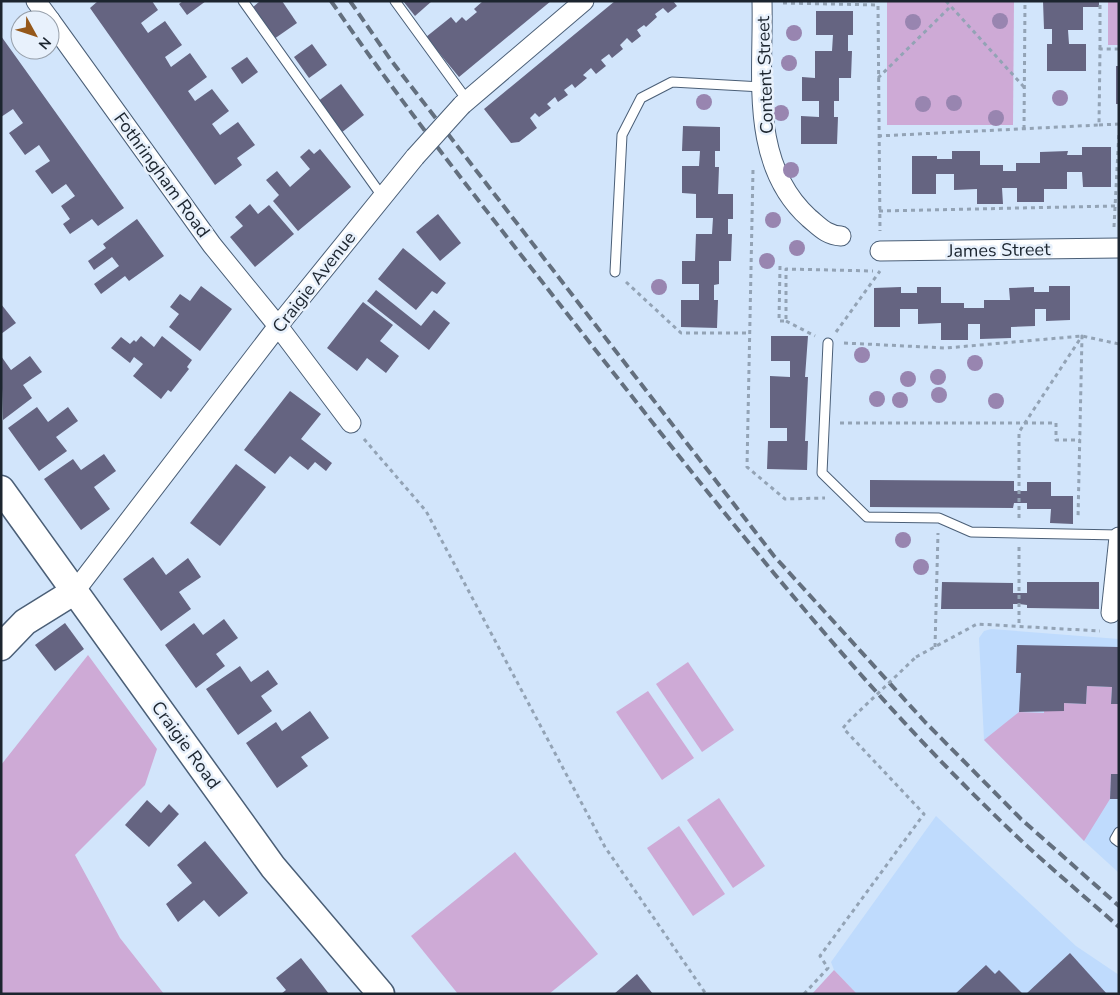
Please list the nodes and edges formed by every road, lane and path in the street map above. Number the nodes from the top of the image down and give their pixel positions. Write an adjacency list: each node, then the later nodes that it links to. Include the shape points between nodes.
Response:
1 (244, 1): 24 (lane)
2 (395, 1): 17 (lane)
3 (584, 1): 17 (street, Craigie Avenue)
4 (946, 1): 10 (path)
5 (1025, 1): 16 (path)
6 (1100, 1): 12 (path)
7 (762, 2): 8 (path); 15 (street, Content Street)
8 (818, 2): 9 (path)
9 (878, 3): 14 (path)
10 (949, 8): 14 (path); 16 (path)
11 (60, 34): 34 (street, Fothringham Road, via 212,245)
12 (1100, 49): 13 (path); 19 (path)
13 (1119, 49)
14 (878, 78): 22 (path)
15 (762, 87): 27 (street, Content Street, via 764,134 778,176 801,210 829,235); 32 (lane, via 672,82 641,98 622,135)
16 (1024, 88): 20 (path)
17 (465, 103): 24 (street, Craigie Avenue, bridge)
18 (1119, 124): 19 (path)
19 (1099, 126): 20 (path)
20 (1024, 129): 22 (path)
21 (1119, 130): 25 (path)
22 (878, 136): 26 (path)
23 (753, 168): 35 (path)
24 (382, 196): 34 (street, Craigie Avenue)
25 (1115, 206): 26 (path); 28 (path)
26 (879, 211): 29 (path)
27 (841, 236)
28 (1116, 248): 29 (street, James Street)
29 (880, 251): 31 (path)
30 (780, 266): 33 (path, via 779,321)
31 (880, 271): 33 (path, via 786,269); 37 (path)
32 (615, 272): 35 (path, via 681,334)
33 (786, 321): 37 (path)
34 (278, 326): 40 (street, Fothringham Road); 49 (street, Craigie Avenue)
35 (750, 332): 44 (path, via 747,467 785,498)
36 (1082, 336): 37 (path, via 946,348); 38 (path); 41 (path); 42 (path)
37 (828, 343): 39 (lane)
38 (1119, 344)
39 (824, 423): 41 (path); 44 (lane, via 822,473)
40 (351, 424): 57 (path, via 426,510 605,848)
41 (1026, 424): 42 (path, via 1056,423 1056,440); 46 (path, via 1020,432)
42 (1080, 440): 47 (path)
43 (1, 488): 49 (main road, Craigie Road)
44 (847, 497): 45 (lane, via 867,517)
45 (939, 518): 46 (lane, via 971,532); 53 (path)
46 (1019, 533): 47 (lane); 51 (path)
47 (1077, 534): 48 (lane)
48 (1119, 536): 50 (street)
49 (75, 591): 52 (main road, via 25,622); 56 (main road, Craigie Road, via 273,867)
50 (1111, 613): 51 (path, via 1106,631)
51 (1020, 627): 53 (path, via 977,624)
52 (1, 647)
53 (935, 647): 58 (path, bridge, via 916,657 843,728 924,814 820,956 828,968)
54 (1119, 832): 55 (lane, via 1115,839)
55 (1119, 842)
56 (381, 994)
57 (706, 994)
58 (804, 994)

